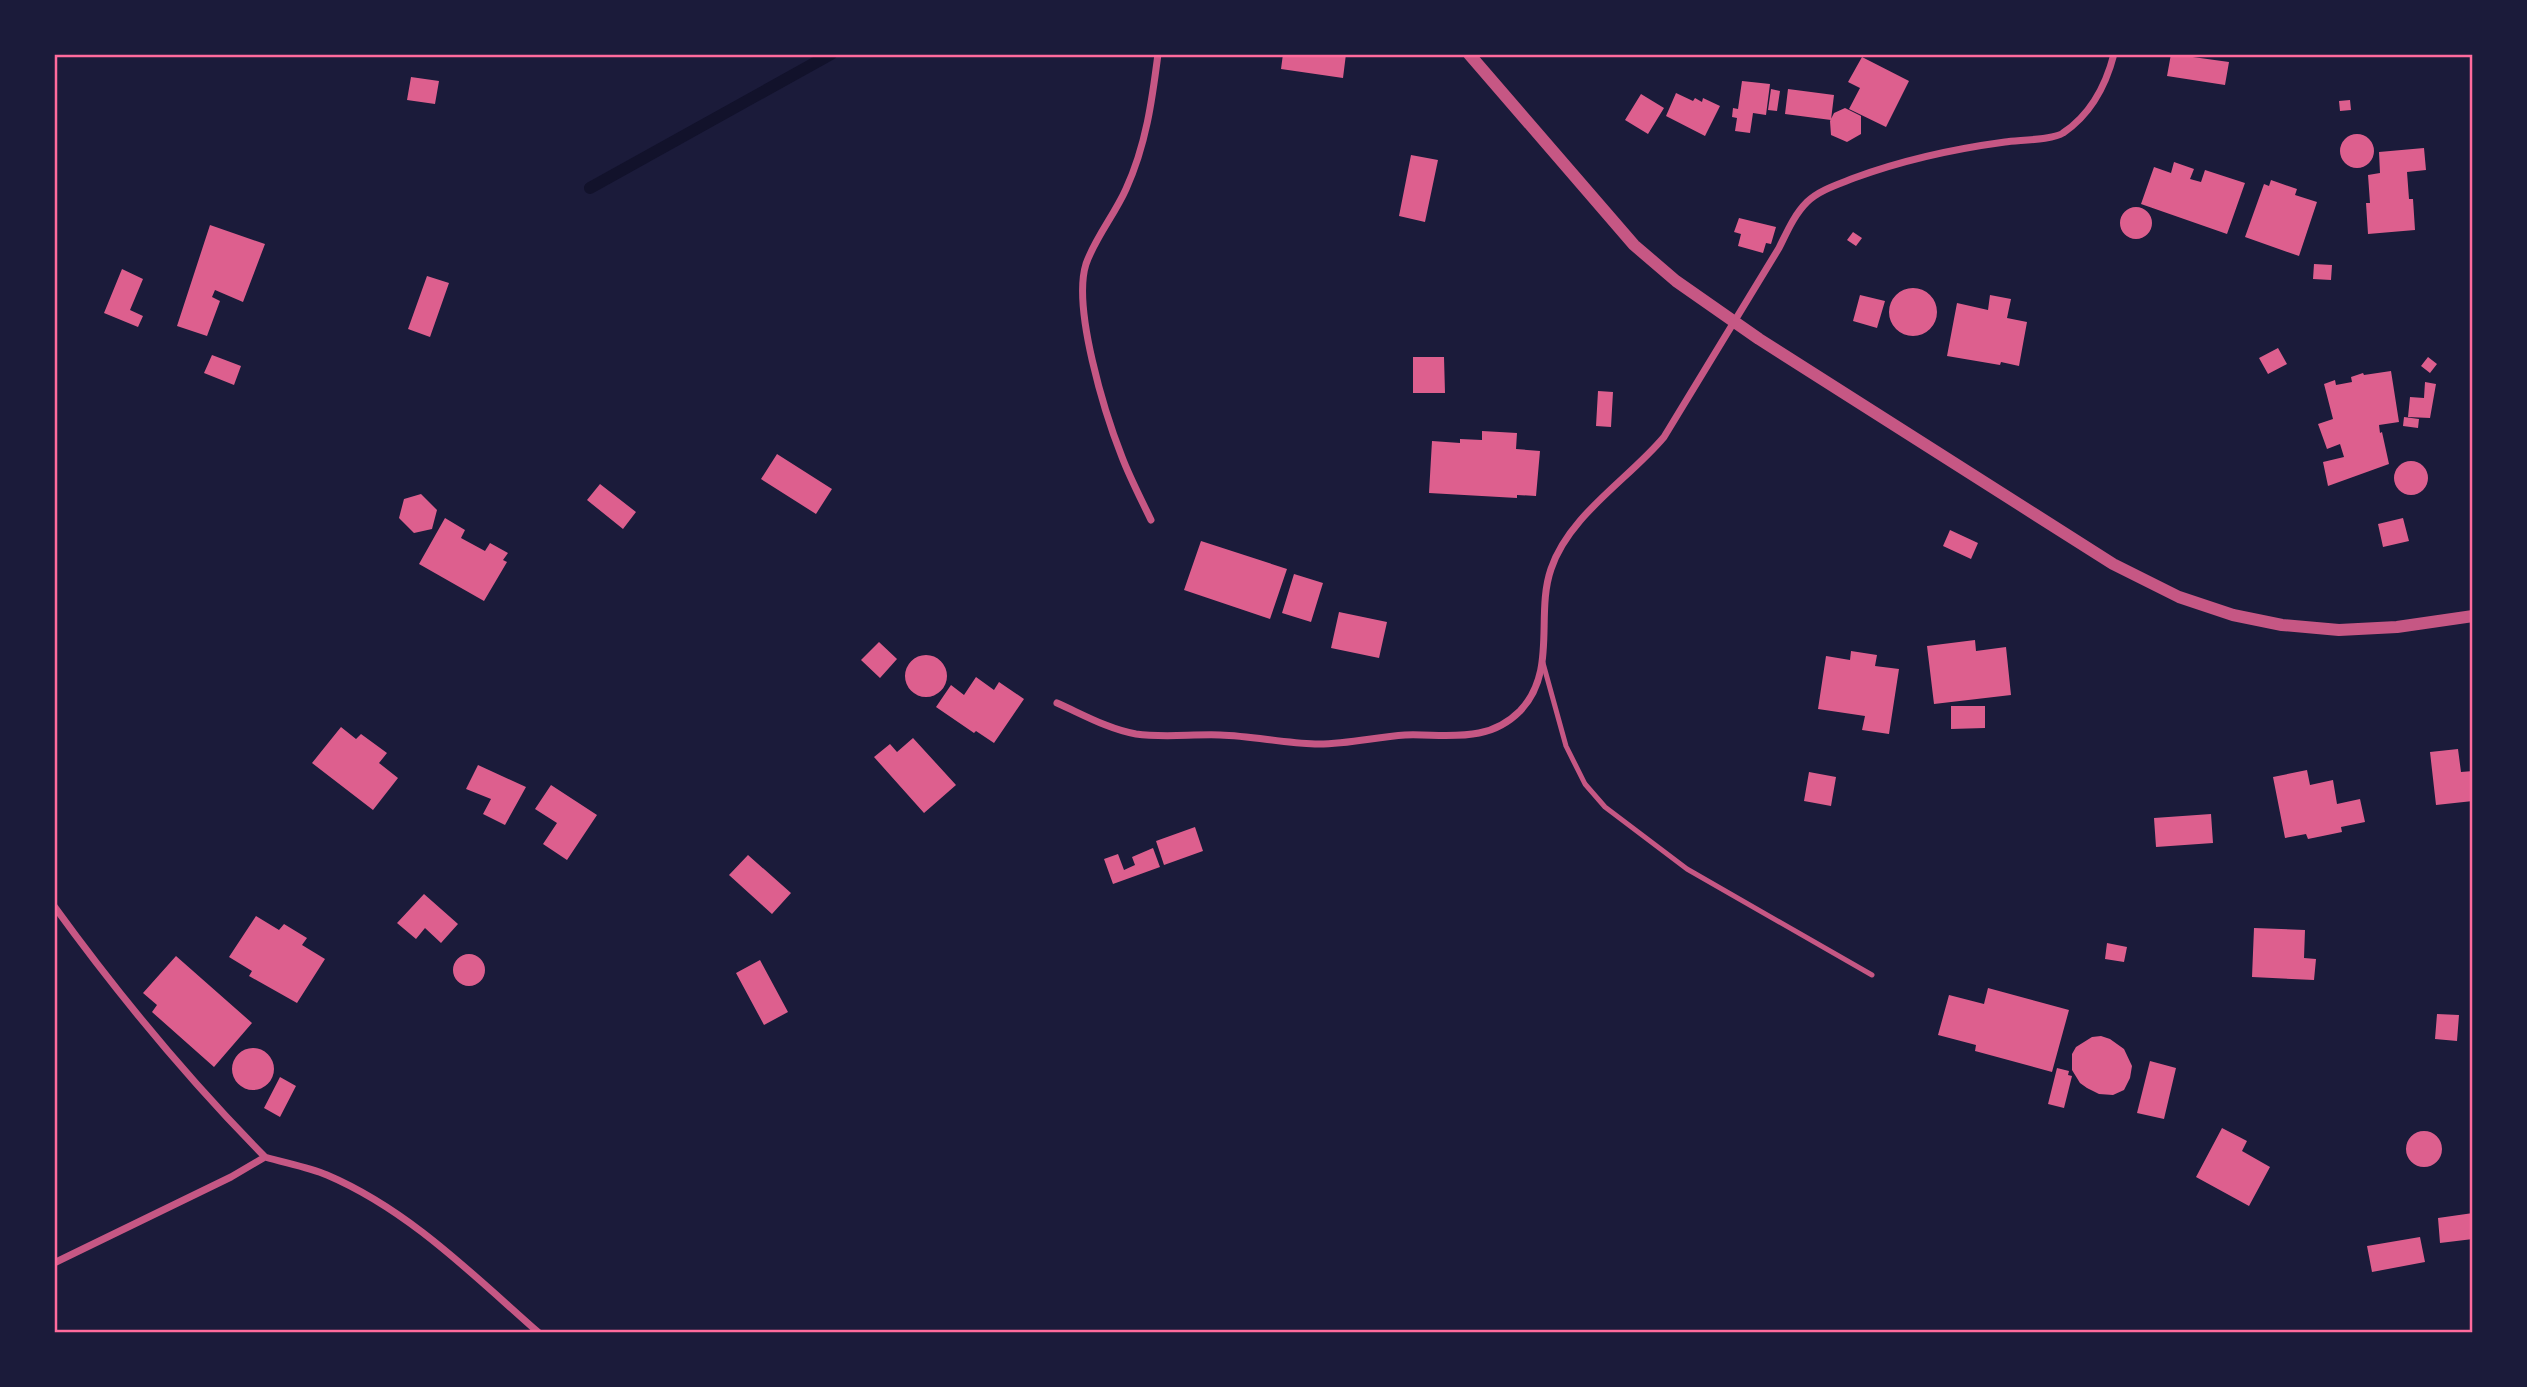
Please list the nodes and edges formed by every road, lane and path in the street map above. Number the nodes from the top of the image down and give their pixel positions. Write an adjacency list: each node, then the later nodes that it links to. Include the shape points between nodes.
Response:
1 (1158, 54): 5 (street, via 1141,153 1086,265 1083,289 1099,386 1122,458)
2 (1469, 54): 4 (street, via 1634,245)
3 (2114, 54): 4 (street, via 2092,104 2060,135 1962,148 1891,164 1808,200)
4 (1734, 323): 6 (street, via 2113,564 2179,597 2233,615 2339,630); 7 (street, via 1664,438 1585,516 1562,546 1550,569)
5 (1151, 520)
6 (2473, 617)
7 (1543, 663): 8 (street, via 1536,686 1521,709 1504,725 1479,733 1404,735 1319,745 1224,735 1162,736 1134,733); 10 (lane, via 1566,746 1585,784 1605,807 1687,869)
8 (1056, 703)
9 (54, 906): 11 (street, via 146,1027)
10 (1872, 975)
11 (265, 1157): 12 (street); 13 (street, via 324,1174 365,1193 416,1226)
12 (54, 1263)
13 (539, 1333)

